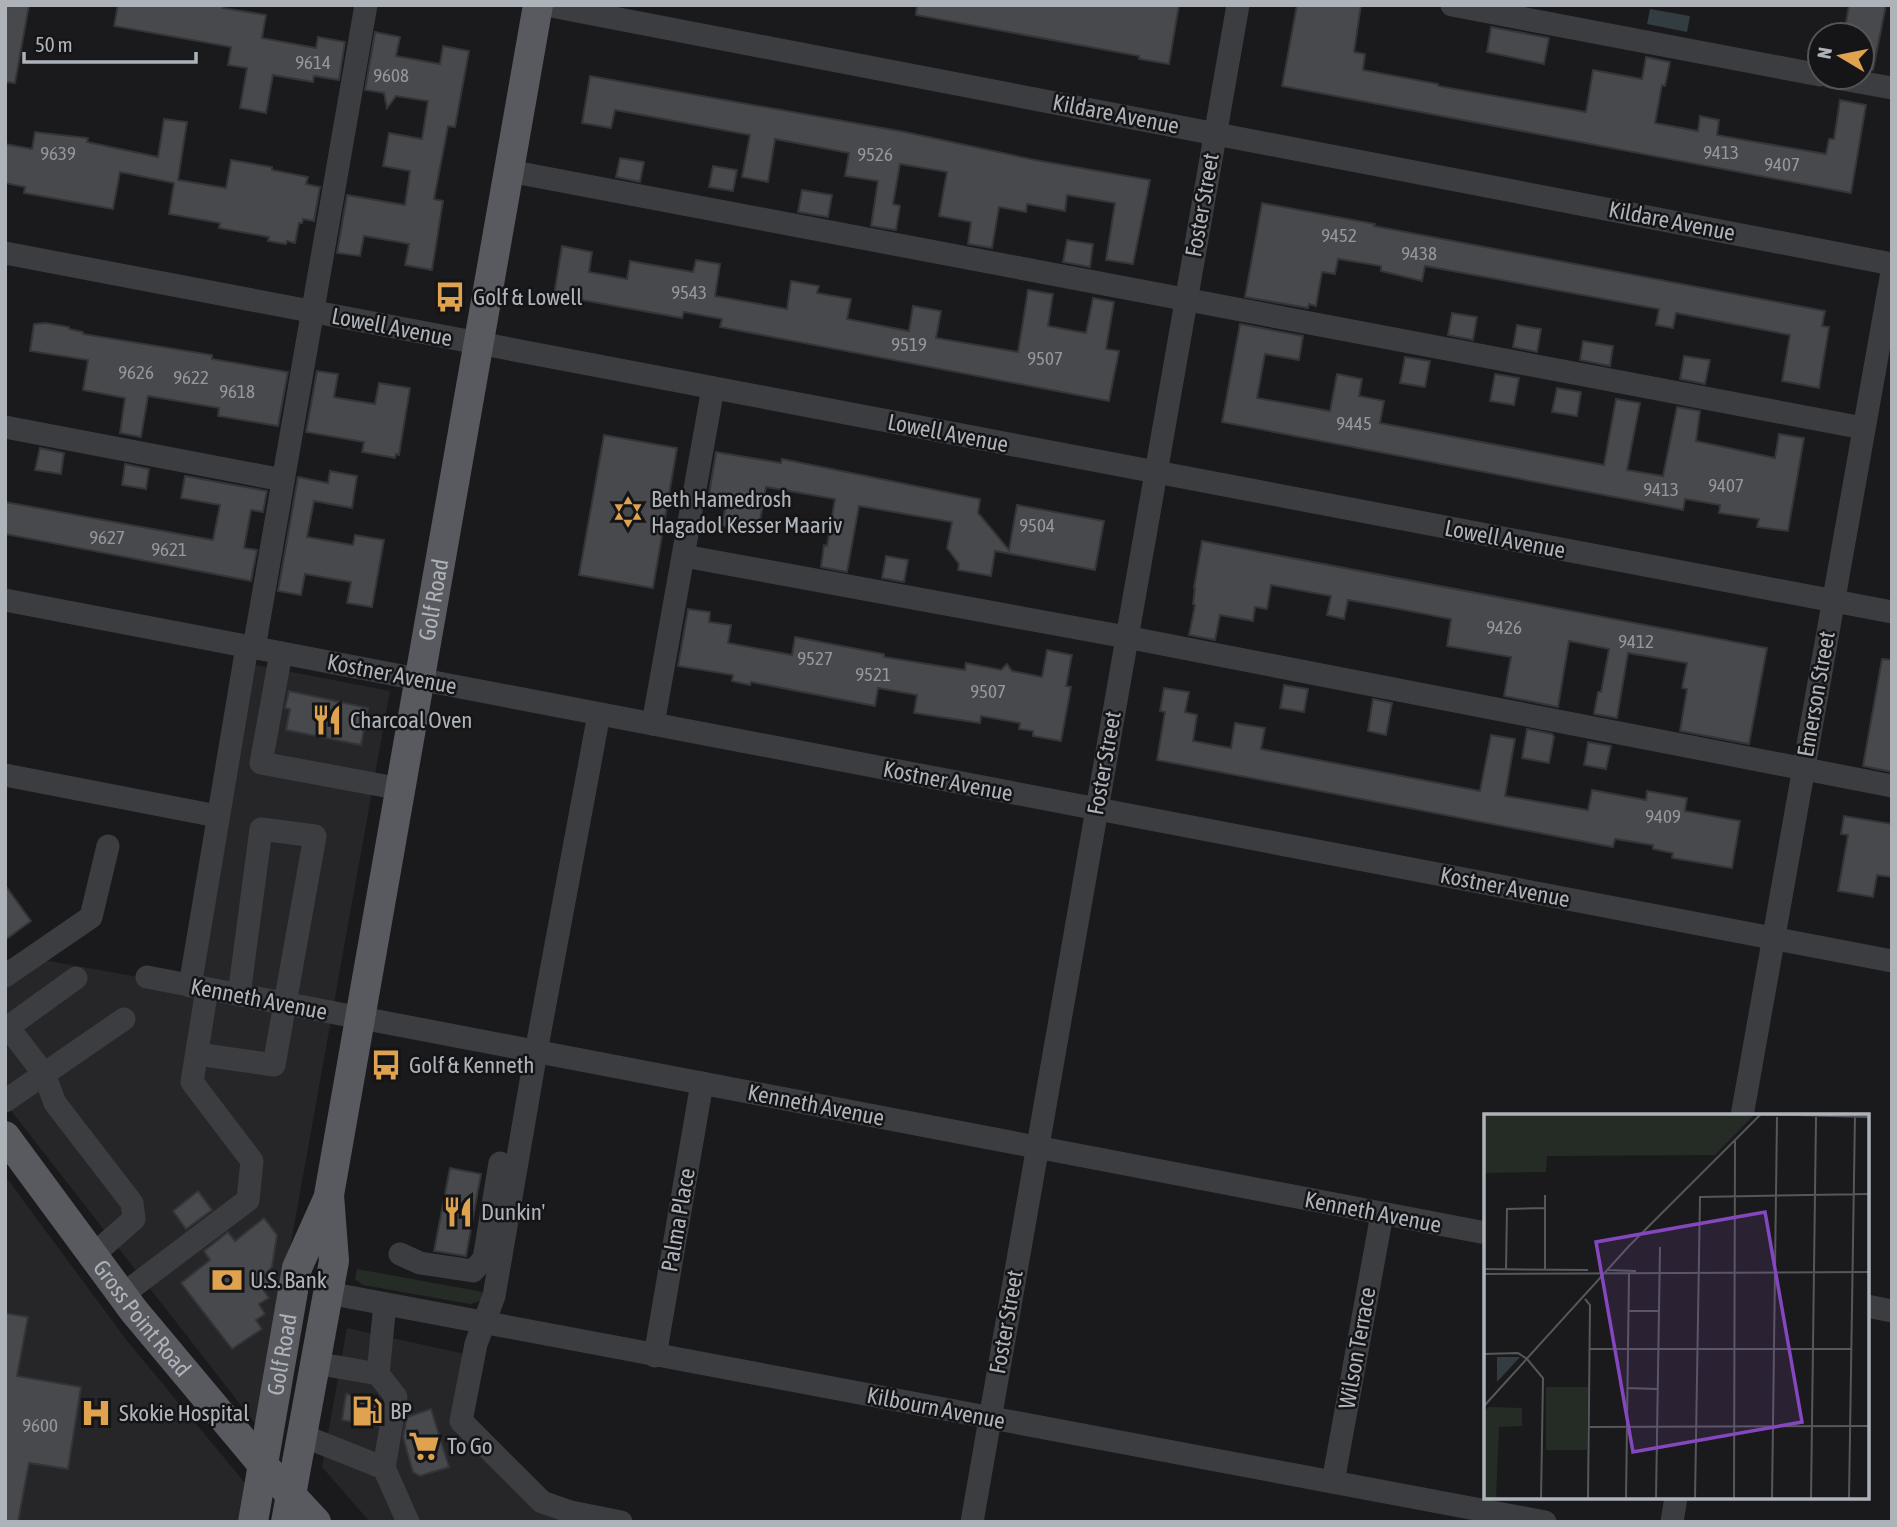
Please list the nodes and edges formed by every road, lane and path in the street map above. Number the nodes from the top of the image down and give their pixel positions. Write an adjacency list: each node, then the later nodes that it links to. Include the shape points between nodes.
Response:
1 (366, 5): 13 (street)
2 (538, 5): 8 (main road, Golf Road)
3 (546, 5): 7 (street, Kildare Avenue)
4 (1237, 5): 7 (street, Foster Street)
5 (1452, 5): 6 (street)
6 (1806, 72)
7 (1215, 133): 10 (street, Kildare Avenue); 12 (street, Foster Street)
8 (509, 171): 12 (street); 14 (main road, Golf Road)
9 (5, 253): 13 (street, Lowell Avenue)
10 (1892, 264)
11 (1892, 272): 17 (street, Emerson Street)
12 (1186, 300): 17 (street); 18 (street, Foster Street)
13 (312, 312): 14 (street, Lowell Avenue); 19 (street)
14 (479, 343): 15 (street, Lowell Avenue); 27 (main road, Golf Road)
15 (713, 388): 18 (street, Lowell Avenue); 20 (street)
16 (5, 427): 19 (street)
17 (1863, 428): 22 (street, Emerson Street)
18 (1156, 472): 22 (street, Lowell Avenue); 24 (street, Foster Street)
19 (283, 480): 25 (street)
20 (684, 556): 24 (street); 29 (street)
21 (5, 600): 25 (street, Kostner Avenue)
22 (1832, 601): 23 (street, Lowell Avenue); 30 (street, Emerson Street)
23 (1892, 612)
24 (1126, 637): 30 (street); 34 (street, Foster Street)
25 (250, 647): 26 (street, Kostner Avenue); 35 (street)
26 (281, 653): 27 (street, Kostner Avenue); 33 (street, via 261,763)
27 (420, 680): 28 (street, Kostner Avenue); 33 (main road, Golf Road)
28 (599, 714): 29 (street, Kostner Avenue); 47 (street)
29 (653, 724): 34 (street, Kostner Avenue)
30 (1803, 769): 32 (street); 37 (street, Emerson Street)
31 (5, 775): 35 (street)
32 (1892, 786)
33 (401, 789): 46 (main road, Golf Road)
34 (1097, 809): 37 (street, Kostner Avenue); 54 (street, Foster Street)
35 (217, 816): 42 (street)
36 (108, 846): 39 (street, via 91,917)
37 (1773, 939): 38 (street, Kostner Avenue); 52 (street, Emerson Street)
38 (1892, 961)
39 (5, 976)
40 (147, 977): 42 (street, Kenneth Avenue)
41 (76, 978): 49 (street, via 8,1027)
42 (198, 987): 43 (street, Kenneth Avenue); 48 (street)
43 (239, 995): 44 (street, Kenneth Avenue); 44 (street, via 261,829 315,836)
44 (286, 1004): 46 (street, Kenneth Avenue); 48 (street, via 274,1065)
45 (124, 1019): 49 (street)
46 (360, 1019): 47 (street, Kenneth Avenue); 56 (main road, Golf Road)
47 (536, 1052): 50 (street, Kenneth Avenue); 66 (street, via 494,1296)
48 (197, 1054): 62 (street, via 192,1082 252,1161 248,1200)
49 (44, 1074): 51 (street); 60 (street, via 55,1103 132,1203 134,1219)
50 (702, 1083): 54 (street, Kenneth Avenue); 67 (street, Palma Place)
51 (5, 1101)
52 (1742, 1114)
53 (5, 1136): 60 (main road, Gross Point Road)
54 (1037, 1148): 57 (street, Kenneth Avenue); 70 (street, Foster Street)
55 (500, 1163): 59 (street, via 484,1259 473,1271 420,1263)
56 (330, 1195): 61 (main road, Golf Road, via 334,1261); 72 (main road, Golf Road, via 297,1268)
57 (1382, 1214): 58 (street, Kenneth Avenue); 74 (street, Wilson Terrace)
58 (1484, 1233)
59 (400, 1254)
60 (93, 1255): 62 (main road, Gross Point Road)
61 (328, 1293): 63 (street, Kilbourn Avenue); 68 (main road, Golf Road)
62 (122, 1295): 72 (main road, Gross Point Road)
63 (384, 1304): 66 (street, Kilbourn Avenue); 69 (street)
64 (1869, 1306): 65 (street)
65 (1892, 1311)
66 (483, 1323): 67 (street, Kilbourn Avenue); 80 (street, via 461,1421 542,1502)
67 (655, 1356): 70 (street, Kilbourn Avenue)
68 (315, 1363): 69 (street); 71 (main road, Golf Road)
69 (379, 1374): 73 (street, via 396,1397)
70 (989, 1418): 74 (street, Kilbourn Avenue); 81 (street, Foster Street)
71 (301, 1435): 73 (street); 76 (main road, Golf Road)
72 (263, 1465): 76 (main road, Gross Point Road); 77 (main road, Golf Road)
73 (384, 1468): 79 (street)
74 (1333, 1482): 82 (street, Kilbourn Avenue)
75 (1676, 1499): 83 (street)
76 (288, 1508): 78 (main road, Gross Point Road)
77 (253, 1522)
78 (316, 1522)
79 (408, 1522)
80 (621, 1522)
81 (971, 1522)
82 (1545, 1522)
83 (1672, 1522)

